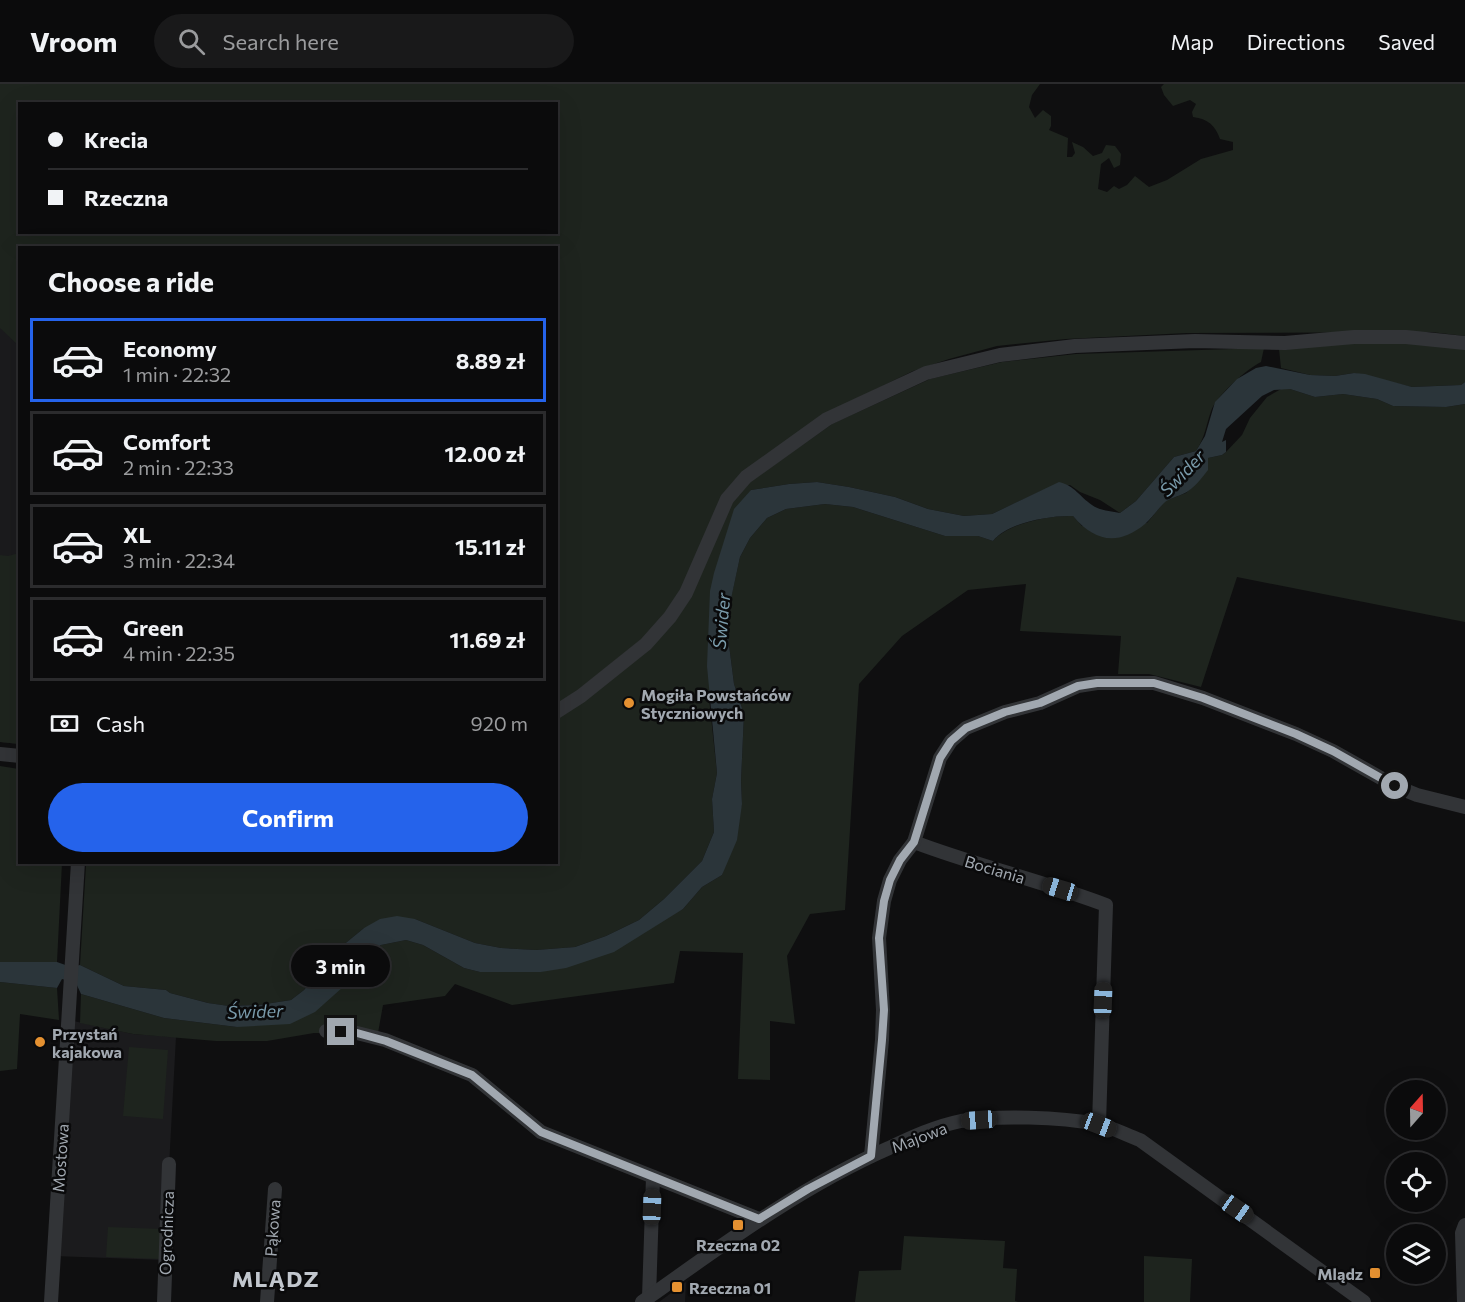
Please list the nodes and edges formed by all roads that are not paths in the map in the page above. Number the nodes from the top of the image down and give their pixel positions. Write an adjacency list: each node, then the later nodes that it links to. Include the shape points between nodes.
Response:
1 (1465, 343): 2 (street, via 1354,337 1285,343 1197,341 1075,346 1000,355 926,374 827,420 746,477 727,499 686,593 670,617 646,644)
2 (558, 711)
3 (0, 754): 4 (street)
4 (18, 756)
5 (1465, 807): 6 (street, via 1395,786 1305,738 1203,698 1154,683 1097,683 1005,712 966,728 951,741 940,758)
6 (914, 842): 9 (street, Bociania, via 1106,905); 10 (street, via 900,860 884,901 879,938 884,1010)
7 (78, 864): 17 (street, Mostowa)
8 (326, 1030): 12 (street, via 386,1041 472,1075 541,1132)
9 (1099, 1125): 10 (street, Majowa, via 1014,1118 961,1121 921,1133); 20 (street, Majowa, via 1143,1142)
10 (871, 1156): 14 (street, Majowa)
11 (169, 1164): 18 (street, Ogrodnicza)
12 (653, 1178): 14 (street); 16 (street)
13 (275, 1189): 19 (street, Pąkowa)
14 (759, 1219): 16 (street, Majowa)
15 (1465, 1225): 21 (street)
16 (646, 1300)
17 (51, 1302)
18 (164, 1302)
19 (267, 1302)
20 (1364, 1302)
21 (1464, 1302)

